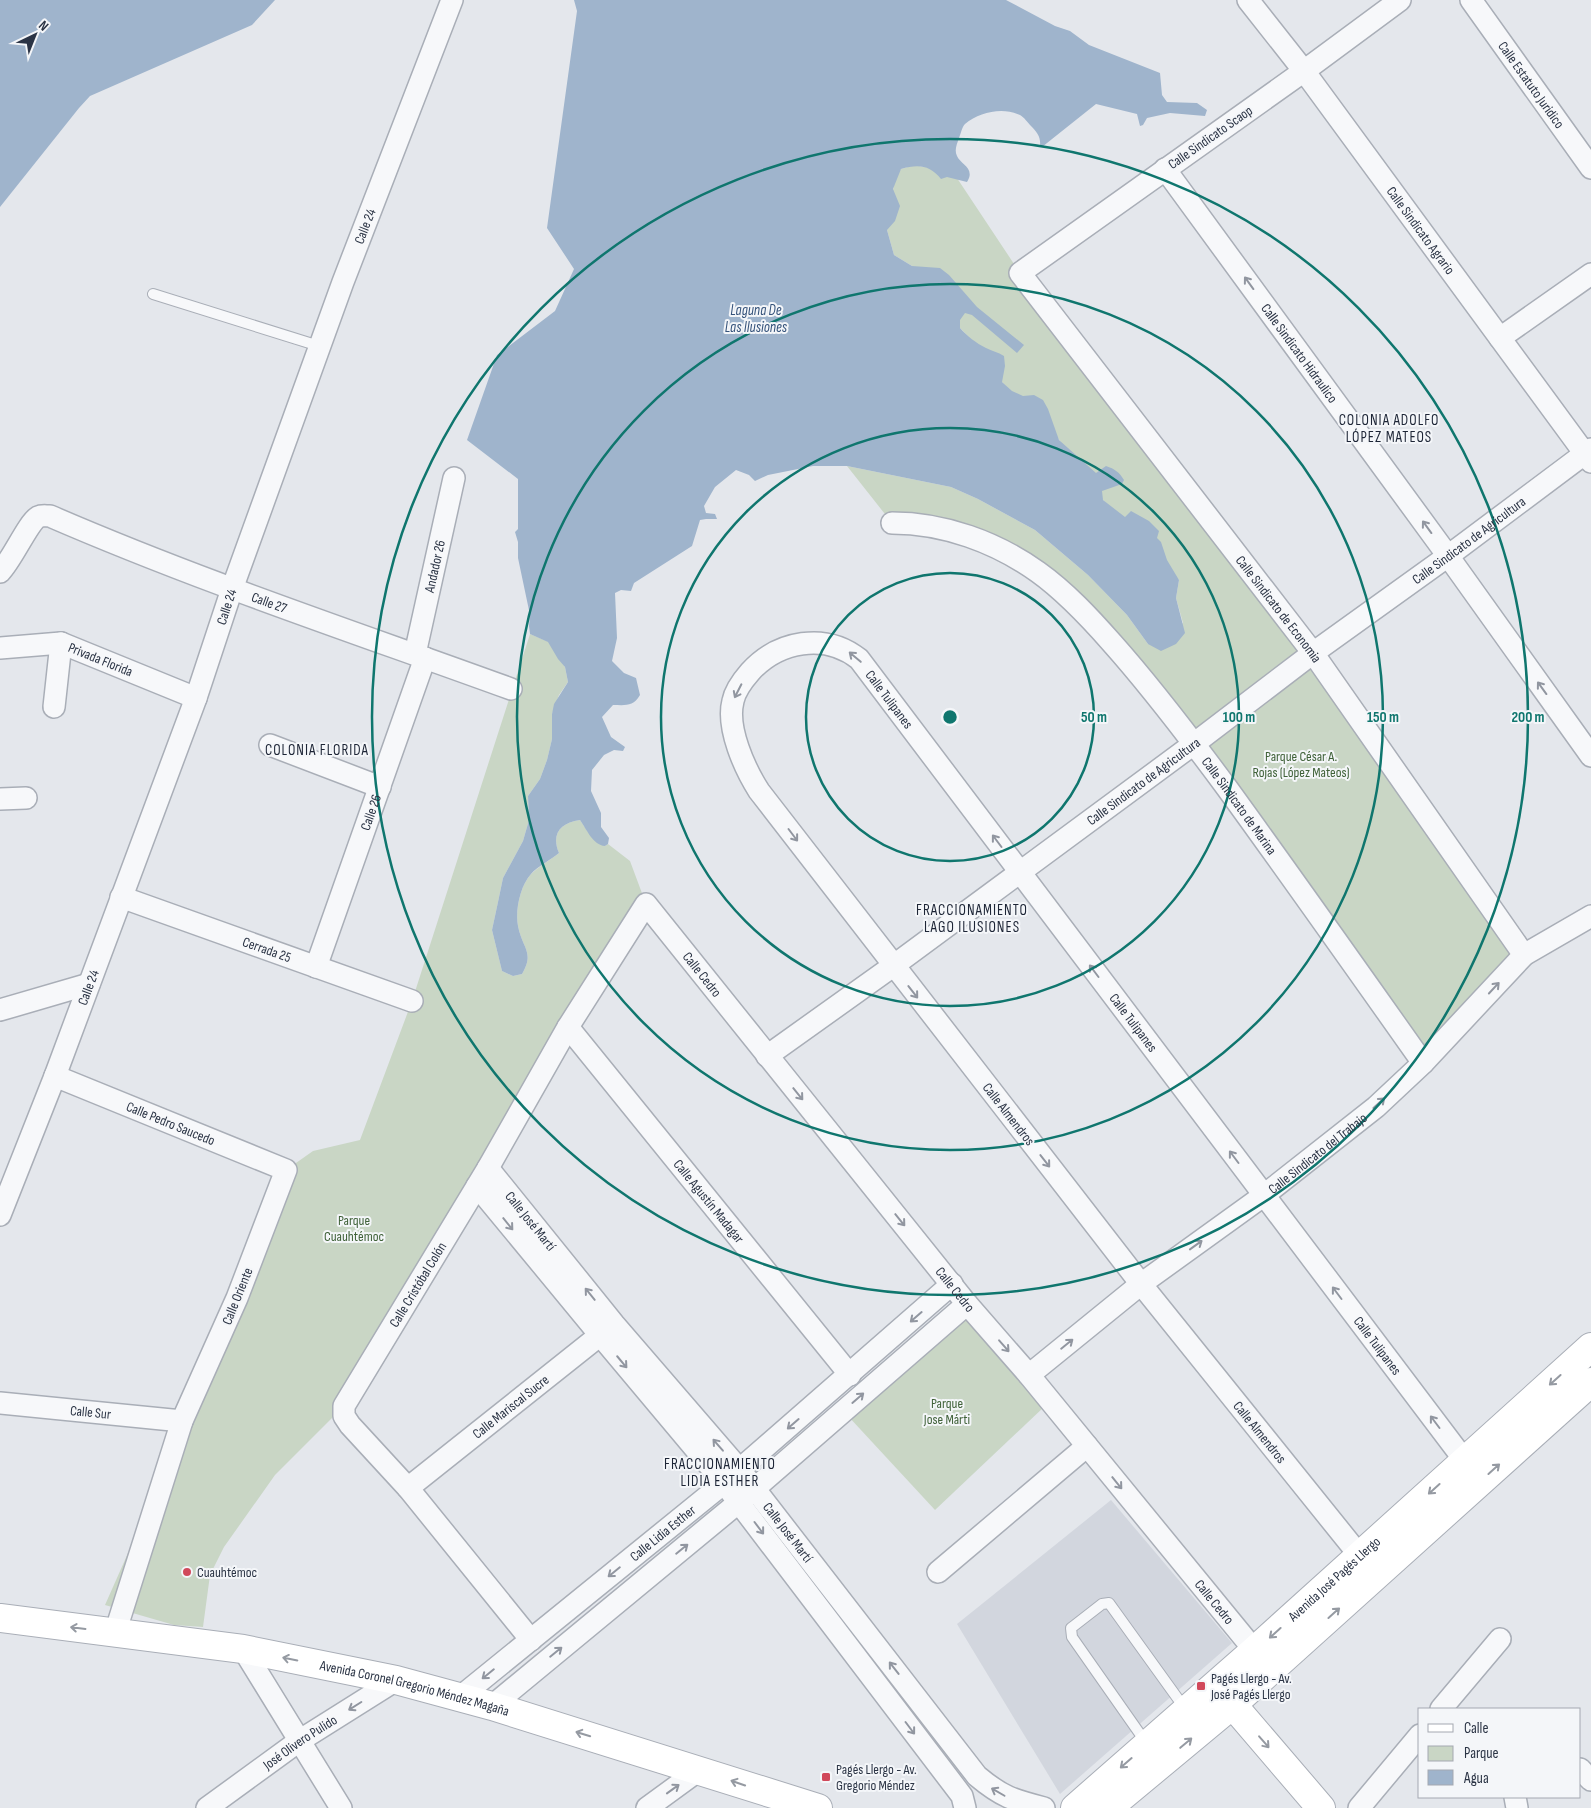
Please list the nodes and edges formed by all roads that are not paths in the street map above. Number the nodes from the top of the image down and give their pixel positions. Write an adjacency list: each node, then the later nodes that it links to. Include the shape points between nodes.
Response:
1 (452, 0): 12 (street, Calle 24)
2 (1248, 0): 5 (street, Calle Sindicato Agrario)
3 (1400, 0): 5 (street, Calle Sindicato Scaop)
4 (1471, 0): 6 (street, Calle Estatuto Juridico)
5 (1304, 70): 7 (street, Calle Sindicato Scaop); 11 (street, Calle Sindicato Agrario)
6 (1591, 168)
7 (1165, 169): 8 (street, Calle Sindicato Scaop); 16 (street, Calle Sindicato Hidraulico, one-way to 7)
8 (1020, 273): 21 (street, Calle Sindicato de Economia)
9 (1591, 274): 11 (street)
10 (153, 294): 12 (lane)
11 (1500, 338): 13 (street, Calle Sindicato Agrario)
12 (320, 346): 18 (street, Calle 24)
13 (1589, 455): 16 (street, Calle Sindicato de Agricultura)
14 (454, 478): 23 (street, Andador 26)
15 (892, 523): 27 (street, Calle Sindicato de Marina, via 930,525 966,535 1009,554 1039,573 1070,598 1107,637)
16 (1448, 556): 21 (street, Calle Sindicato de Agricultura); 29 (street, Calle Sindicato Hidraulico, one-way to 16)
17 (0, 572): 18 (street, Calle 27, via 40,515 50,516 125,549)
18 (232, 589): 23 (street, Calle 27); 25 (street, Calle 24)
19 (61, 643): 20 (street, Privada Florida); 25 (street, Privada Florida); 26 (street)
20 (0, 648)
21 (1313, 653): 27 (street, Calle Sindicato de Agricultura); 37 (street, Calle Sindicato de Economia)
22 (769, 655): 33 (street, Calle Tulipanes, one-way to 22, via 859,659 844,649 816,642 794,645); 38 (street, Calle Almendros, one-way to 38, via 744,679 732,702 733,726 742,759 759,791)
23 (420, 656): 24 (street, Calle 27); 30 (street, Calle 26)
24 (511, 689)
25 (196, 698): 34 (street, Calle 24)
26 (54, 707)
27 (1195, 744): 33 (street, Calle Sindicato de Agricultura); 45 (street, Calle Sindicato de Marina)
28 (270, 745): 30 (street)
29 (1591, 756)
30 (380, 787): 39 (street, Calle 26)
31 (26, 798): 32 (street)
32 (0, 799)
33 (1020, 872): 38 (street, Calle Sindicato de Agricultura); 49 (street, Calle Tulipanes, one-way to 33)
34 (121, 897): 39 (street, Cerrada 25); 40 (street, Calle 24)
35 (646, 904): 43 (street, Calle Cristóbal Colón); 44 (street, Calle Cedro)
36 (1591, 916): 37 (street, Calle Sindicato del Trabajo)
37 (1524, 955): 45 (street, Calle Sindicato del Trabajo, one-way to 37)
38 (893, 966): 44 (street, Calle Sindicato de Agricultura); 52 (street, Calle Almendros, one-way to 52)
39 (316, 967): 41 (street, Cerrada 25)
40 (89, 984): 42 (street); 46 (street, Calle 24)
41 (412, 1001)
42 (0, 1010)
43 (568, 1027): 48 (street, Calle Cristóbal Colón); 56 (street, Calle Agustín Madagar)
44 (767, 1056): 51 (street, Calle Cedro, one-way to 51)
45 (1423, 1063): 49 (street, Calle Sindicato del Trabajo, one-way to 45, via 1376,1107)
46 (56, 1076): 47 (street, Calle Pedro Saucedo); 50 (street, Calle 24)
47 (286, 1170): 60 (street, Calle Oriente, via 237,1298)
48 (482, 1177): 54 (street, Calle José Martí); 64 (street, Calle Cristóbal Colón, via 344,1406 344,1416 350,1425)
49 (1263, 1196): 52 (street, Calle Sindicato del Trabajo, one-way to 49); 62 (street, Calle Tulipanes, one-way to 49)
50 (0, 1215)
51 (952, 1284): 53 (street, Calle Cedro); 56 (street, Calle Lidia Esther, one-way to 56)
52 (1141, 1284): 57 (street, Calle Sindicato del Trabajo, one-way to 52); 66 (street, Calle Almendros)
53 (968, 1304): 57 (street, Calle Cedro, one-way to 57); 65 (street, Calle Lidia Esther, one-way to 53)
54 (607, 1330): 63 (street, Calle José Martí); 64 (street, Calle Mariscal Sucre)
55 (1591, 1347): 62 (main road, Avenida José Pagés Llergo, one-way to 62)
56 (850, 1375): 63 (street, Calle Lidia Esther, one-way to 63)
57 (1029, 1375): 61 (street, Calle Cedro)
58 (1591, 1382): 73 (main road, Avenida José Pagés Llergo, one-way to 58)
59 (0, 1403): 60 (street, Calle Sur)
60 (182, 1421): 69 (street, Calle Oriente)
61 (1087, 1446): 67 (street); 73 (street, Calle Cedro, one-way to 73)
62 (1465, 1461): 66 (main road, Avenida José Pagés Llergo, one-way to 66)
63 (732, 1476): 65 (street, Calle José Martí); 71 (street, Calle Lidia Esther, one-way to 71)
64 (408, 1488): 71 (street, Calle Cristóbal Colón)
65 (747, 1496): 77 (street, Calle Lidia Esther, one-way to 65); 90 (street, Calle José Martí, one-way to 90, via 962,1796); 91 (street, Calle José Martí, one-way to 65, via 994,1791 977,1776)
66 (1360, 1556): 73 (main road, Avenida José Pagés Llergo, one-way to 73)
67 (938, 1572)
68 (0, 1618): 69 (main road, Avenida Coronel Gregorio Méndez Magaña, one-way to 68)
69 (115, 1632): 72 (main road, Avenida Coronel Gregorio Méndez Magaña)
70 (1500, 1639): 78 (street)
71 (532, 1640): 76 (street, Calle Lidia Esther, one-way to 76)
72 (243, 1649): 74 (main road, Avenida Coronel Gregorio Méndez Magaña, one-way to 72); 81 (street)
73 (1263, 1661): 75 (main road, Avenida José Pagés Llergo)
74 (396, 1680): 76 (main road, Avenida Coronel Gregorio Méndez Magaña); 81 (street, José Olivero Pulido, one-way to 81)
75 (1224, 1695): 79 (main road, Avenida José Pagés Llergo); 93 (main road, Avenida José Pagés Llergo, one-way to 75); 94 (main road, one-way to 94)
76 (459, 1698): 77 (main road, Avenida Coronel Gregorio Méndez Magaña)
77 (492, 1706): 83 (main road, Avenida Coronel Gregorio Méndez Magaña, one-way to 77)
78 (1442, 1708)
79 (1187, 1710): 82 (main road, Avenida José Pagés Llergo); 82 (lane, via 1109,1603 1102,1604 1071,1628 1072,1637)
80 (1418, 1737): 95 (street)
81 (299, 1741): 86 (street, José Olivero Pulido); 87 (street)
82 (1147, 1745): 92 (main road, Avenida José Pagés Llergo, one-way to 92)
83 (699, 1770): 88 (street, one-way to 83); 89 (main road, Avenida Coronel Gregorio Méndez Magaña, one-way to 83, via 774,1799)
84 (1581, 1770): 85 (street)
85 (1591, 1780)
86 (207, 1808)
87 (341, 1808)
88 (647, 1808)
89 (818, 1808)
90 (965, 1808)
91 (1044, 1808)
92 (1075, 1808)
93 (1108, 1808)
94 (1321, 1808)
95 (1359, 1808)

